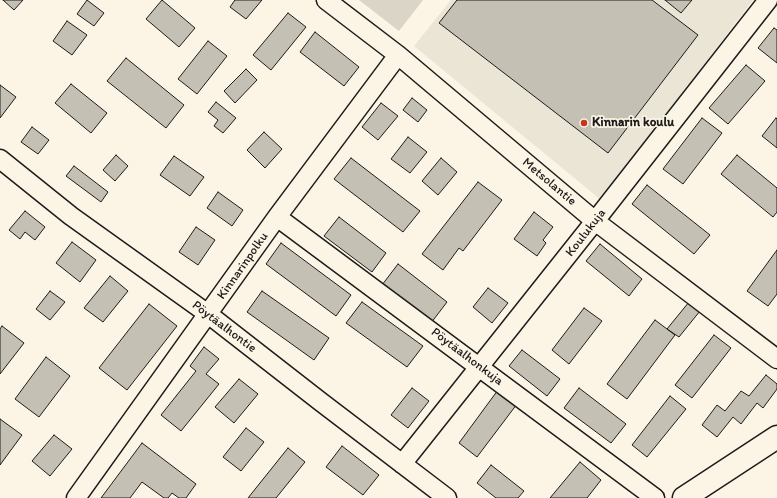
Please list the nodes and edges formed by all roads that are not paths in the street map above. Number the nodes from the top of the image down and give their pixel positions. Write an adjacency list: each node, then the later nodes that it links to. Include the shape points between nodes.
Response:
1 (326, 0): 3 (street, Metsolantie)
2 (768, 0): 6 (street, Koulukuja)
3 (398, 54): 5 (street, Kinnarinpolku); 6 (street, Metsolantie)
4 (0, 159): 7 (street, Pöytäalhontie, via 71,216)
5 (277, 216): 7 (street, Kinnarinpolku); 9 (street, Pöytäalhonkuja)
6 (595, 221): 8 (street, Metsolantie); 9 (street, Koulukuja)
7 (208, 314): 11 (street, Pöytäalhontie); 12 (street, Kinnarinpolku)
8 (777, 359)
9 (479, 366): 11 (street, Koulukuja); 14 (street, Pöytäalhonkuja)
10 (777, 437): 15 (street)
11 (402, 464): 13 (street, Pöytäalhontie)
12 (76, 498)
13 (447, 498)
14 (656, 498)
15 (684, 498)

